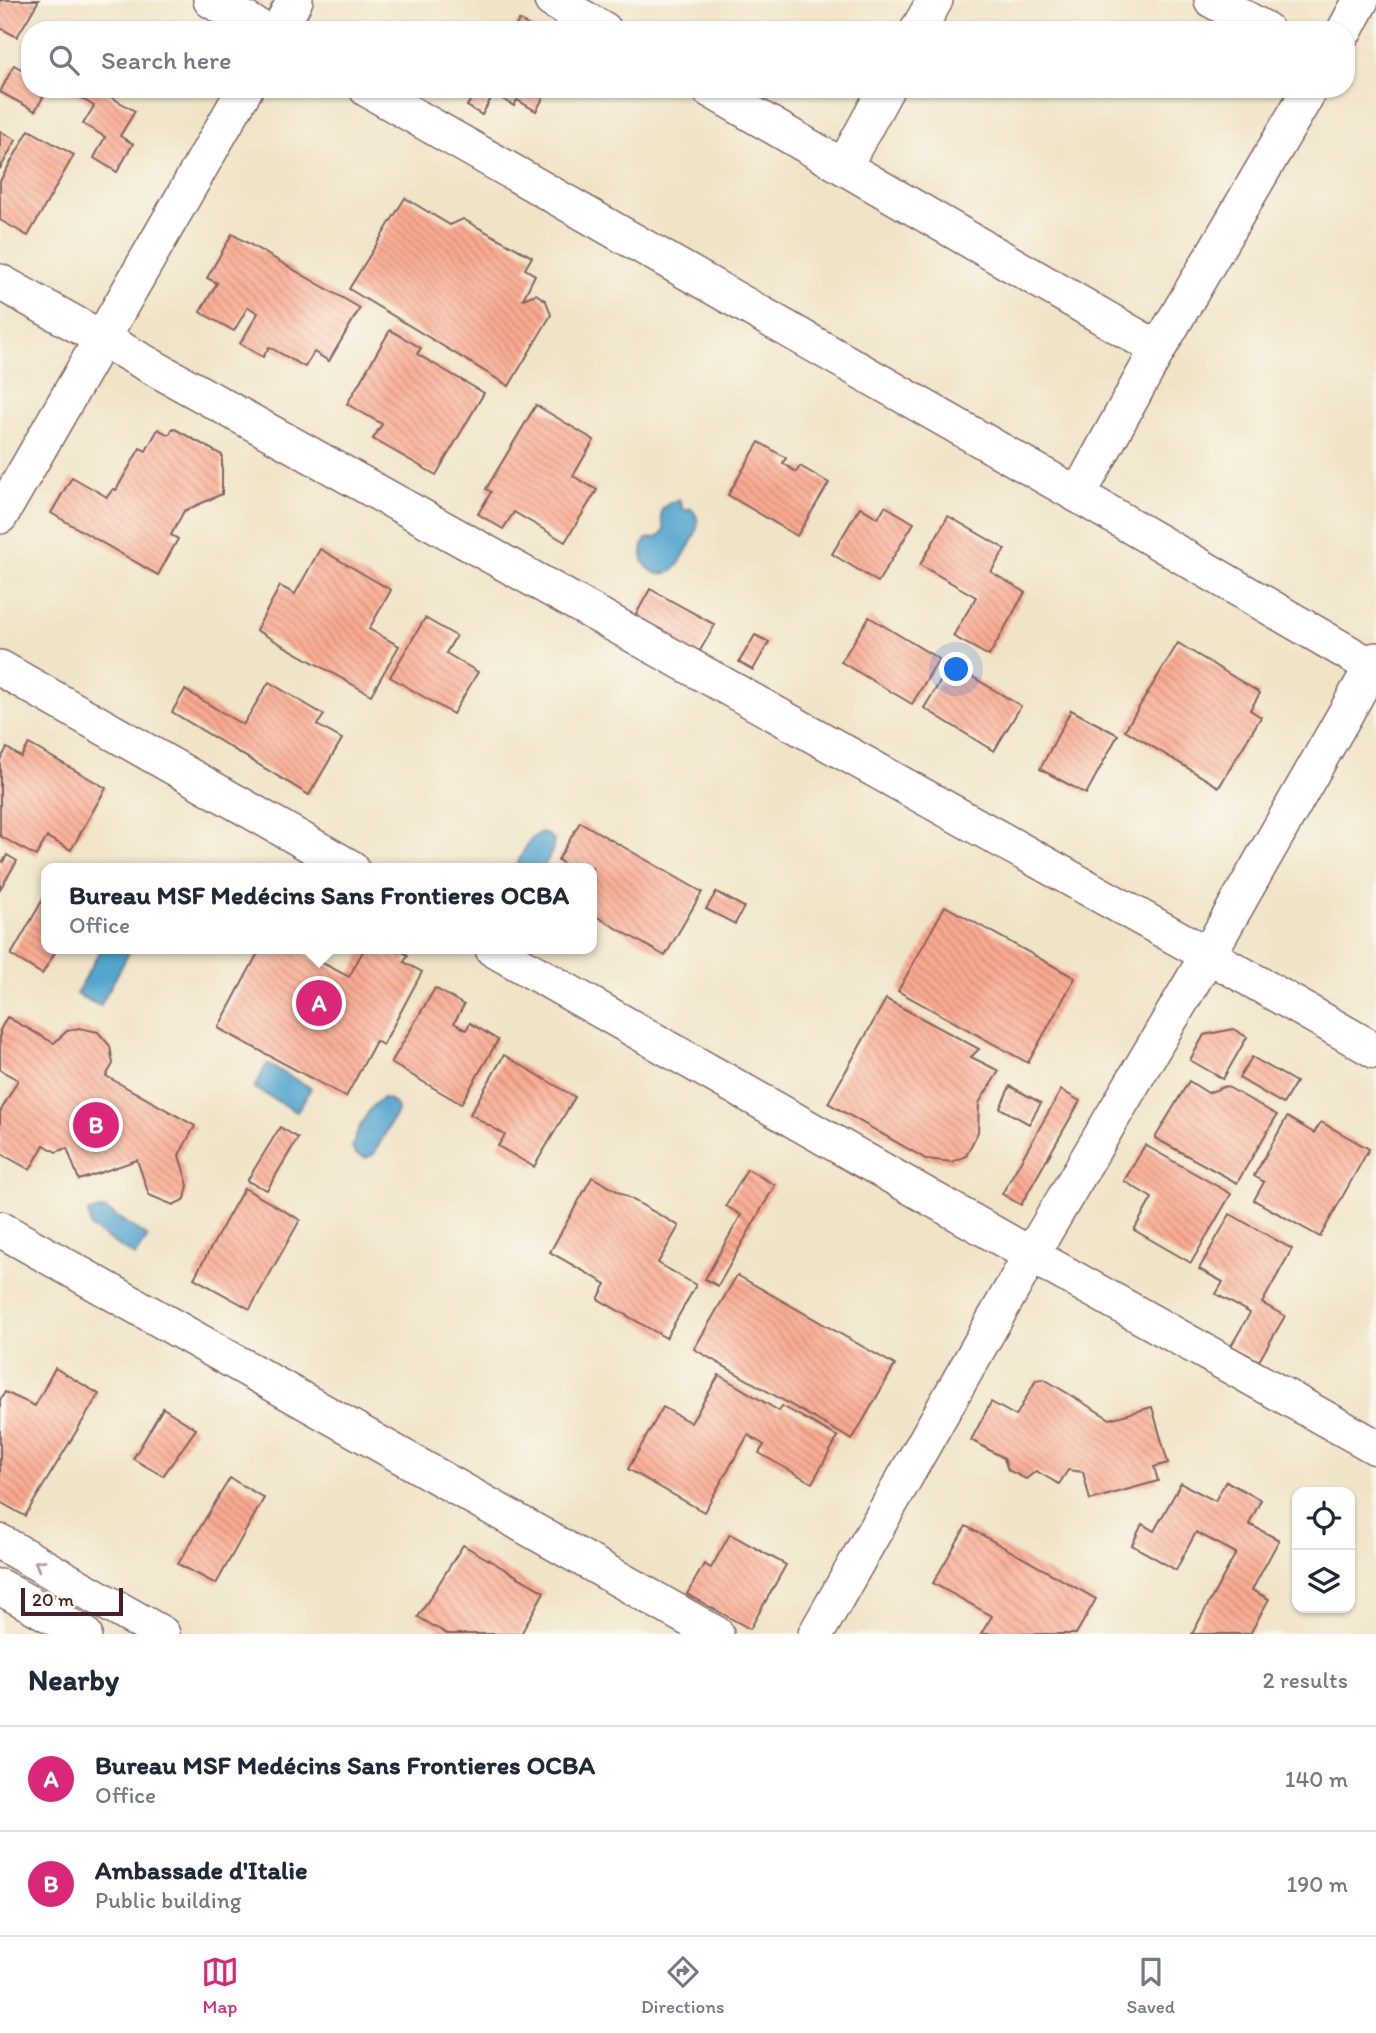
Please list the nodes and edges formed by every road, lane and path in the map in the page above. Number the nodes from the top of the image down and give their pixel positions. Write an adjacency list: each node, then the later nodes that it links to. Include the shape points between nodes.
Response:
1 (211, 0): 7 (street)
2 (295, 0): 8 (street)
3 (552, 0): 9 (street)
4 (935, 0): 10 (street)
5 (1212, 0): 11 (street)
6 (1361, 0): 12 (street)
7 (247, 21)
8 (284, 21)
9 (588, 21)
10 (923, 21)
11 (1250, 21)
12 (1350, 21)
13 (240, 98): 20 (street)
14 (383, 98): 22 (street)
15 (725, 98): 18 (street)
16 (881, 98): 18 (street)
17 (1305, 98): 21 (street)
18 (844, 166): 21 (street)
19 (0, 282): 20 (street)
20 (101, 340): 23 (street); 28 (street)
21 (1158, 349): 22 (street)
22 (1078, 495): 24 (street)
23 (0, 516)
24 (1375, 665): 28 (street)
25 (0, 668): 26 (street)
26 (342, 863)
27 (502, 954): 31 (street)
28 (1208, 955): 29 (street); 31 (street)
29 (1376, 1051)
30 (0, 1229): 37 (street)
31 (1031, 1255): 32 (street); 38 (street)
32 (1376, 1447)
33 (0, 1542): 36 (street, one-way to 33)
34 (0, 1587): 35 (street)
35 (83, 1634)
36 (162, 1634)
37 (716, 1634)
38 (816, 1634)

